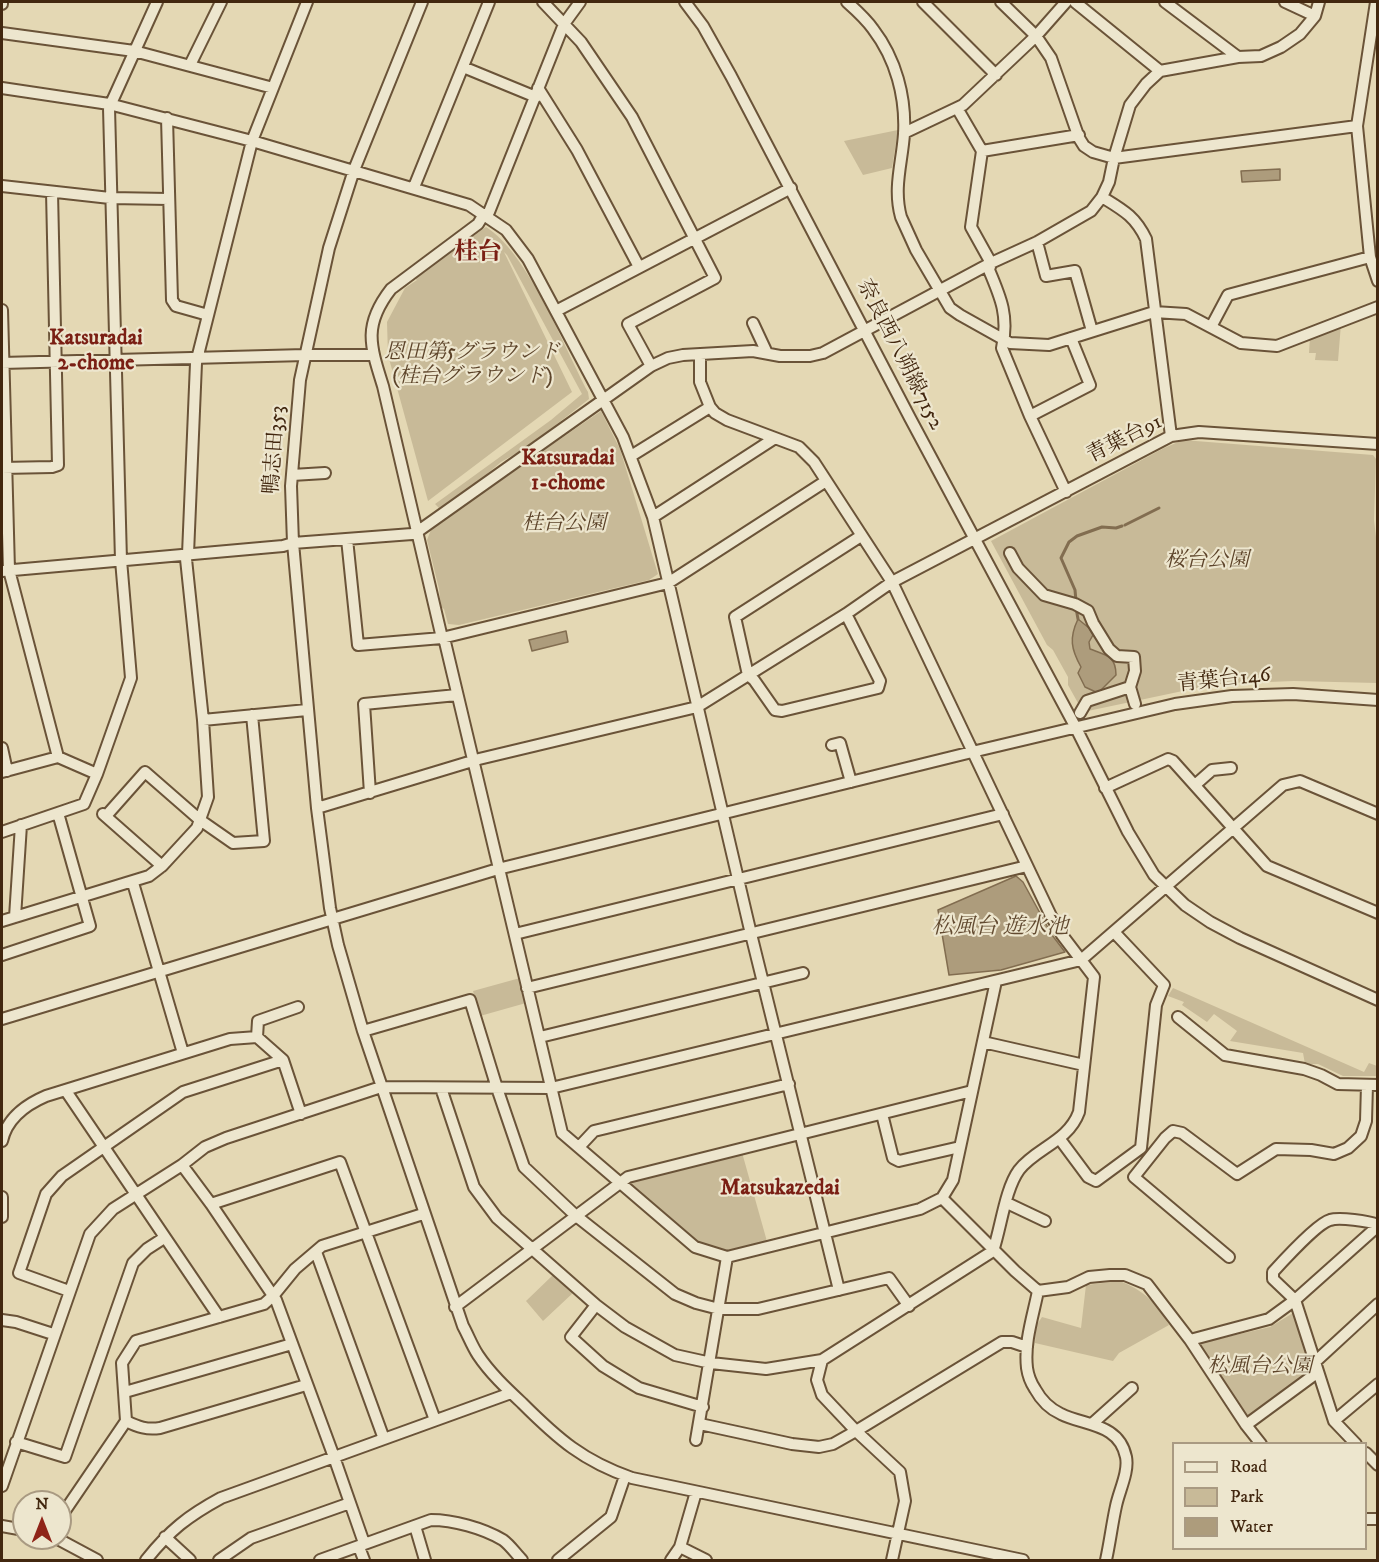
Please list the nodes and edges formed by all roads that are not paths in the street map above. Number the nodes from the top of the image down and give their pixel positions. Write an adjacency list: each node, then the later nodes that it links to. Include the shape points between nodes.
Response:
1 (157, 2): 22 (street)
2 (221, 2): 24 (street)
3 (307, 2): 29 (street)
4 (422, 2): 40 (street, 鴨志田353 / 鴨志田353)
5 (489, 2): 25 (street)
6 (543, 2): 19 (street)
7 (580, 2): 19 (street)
8 (685, 2): 43 (street, 奈良西八朔線7152, via 703,26)
9 (847, 2): 35 (street, via 873,29 894,66 901,91)
10 (923, 2): 27 (street)
11 (1001, 2): 21 (street)
12 (1066, 2): 21 (street)
13 (1075, 2): 26 (street)
14 (1165, 2): 23 (street)
15 (1285, 2): 18 (street)
16 (1319, 2): 18 (street)
17 (1376, 2): 34 (street)
18 (1315, 16): 23 (street, via 1300,34 1281,46 1261,56)
19 (564, 24): 30 (street); 49 (street, via 581,42 632,117)
20 (2, 33): 22 (street)
21 (1036, 36): 27 (street); 36 (street, via 1051,58)
22 (134, 51): 24 (street); 31 (street)
23 (1238, 57): 26 (street)
24 (190, 65): 29 (street)
25 (463, 68): 30 (street); 42 (street)
26 (1160, 71): 39 (street, via 1130,105)
27 (996, 75): 32 (street)
28 (2, 88): 31 (street)
29 (273, 88): 37 (street)
30 (537, 93): 48 (street, via 489,212); 53 (street, via 577,150)
31 (110, 104): 33 (street); 46 (street)
32 (957, 108): 35 (street); 38 (street)
33 (167, 118): 37 (street); 47 (street)
34 (1357, 126): 39 (street); 51 (street)
35 (904, 134): 55 (street, via 898,206)
36 (1079, 135): 38 (street); 39 (street, via 1092,152)
37 (252, 141): 40 (street); 60 (street)
38 (982, 152): 52 (street, via 971,227)
39 (1114, 158): 45 (street)
40 (354, 170): 42 (street); 68 (street, 鴨志田353 / 鴨志田353, via 329,248)
41 (2, 186): 44 (street)
42 (414, 187): 48 (street)
43 (791, 188): 49 (street); 63 (street, 奈良西八朔線7152)
44 (52, 192): 46 (street); 74 (street)
45 (1102, 197): 50 (street, via 1091,211); 59 (street, via 1130,214 1146,239)
46 (110, 198): 47 (street); 72 (street)
47 (169, 199): 60 (street, via 172,300 176,306)
48 (484, 214): 58 (street, via 506,230 528,259); 69 (street, via 478,224 391,289 372,323)
49 (695, 239): 53 (street); 75 (street, via 715,278 628,324)
50 (1037, 242): 52 (street); 64 (street, via 1046,276 1075,271)
51 (1370, 257): 54 (street); 62 (street, via 1228,295)
52 (991, 263): 55 (street); 66 (street, via 989,270 1003,300)
53 (639, 267): 58 (street)
54 (1377, 282)
55 (939, 291): 63 (street); 66 (street, via 960,315)
56 (1377, 307): 62 (street, via 1277,346 1241,343)
57 (2, 310): 73 (street)
58 (556, 311): 76 (street)
59 (1154, 312): 62 (street, via 1186,314); 64 (street); 79 (street)
60 (208, 315): 71 (street)
61 (753, 322): 67 (street)
62 (1211, 327)
63 (864, 330): 67 (street, via 824,353); 92 (street, 奈良西八朔線7152)
64 (1092, 331): 65 (street)
65 (1071, 338): 66 (street, via 1049,345 1010,344); 78 (street, via 1090,385)
66 (1004, 340): 78 (street, via 1002,348)
67 (767, 353): 70 (street)
68 (305, 355): 69 (street); 71 (street); 85 (street, 鴨志田353 / 鴨志田353)
69 (373, 355): 89 (street)
70 (700, 356): 75 (street, via 668,358); 77 (street, via 700,382)
71 (198, 358): 72 (street); 95 (street)
72 (114, 361): 74 (street); 96 (street)
73 (2, 363): 74 (street); 83 (street)
74 (56, 363): 83 (street, via 58,465)
75 (651, 366): 76 (street)
76 (603, 400): 82 (street); 89 (street)
77 (710, 407): 80 (street, via 727,420); 82 (street)
78 (1030, 416): 87 (street)
79 (1171, 436): 81 (street, 青葉台91, via 1199,432); 87 (street, 青葉台91)
80 (775, 438): 86 (street, via 799,447); 88 (street)
81 (1377, 444)
82 (631, 456): 88 (street)
83 (4, 468): 97 (street)
84 (325, 473): 85 (street)
85 (292, 475): 93 (street, 鴨志田353 / 鴨志田353)
86 (826, 481): 90 (street); 99 (street)
87 (1066, 492): 92 (street, 青葉台91)
88 (652, 517): 99 (street)
89 (417, 532): 91 (street); 101 (street)
90 (861, 536): 98 (street); 102 (street, via 735,617)
91 (347, 539): 93 (street); 101 (street, via 358,645)
92 (975, 540): 98 (street, 青葉台91); 112 (street, 奈良西八朔線7152)
93 (293, 543): 95 (street); 108 (street, 鴨志田353 / 鴨志田353)
94 (1010, 553): 103 (street, via 1018,568 1044,595 1088,611 1109,649 1117,656 1134,657)
95 (188, 554): 96 (street); 111 (street)
96 (121, 560): 97 (street); 120 (street, via 131,678)
97 (5, 570): 116 (street)
98 (892, 582): 100 (street, 青葉台91); 115 (street)
99 (668, 583): 101 (street); 107 (street)
100 (846, 614): 102 (street, 青葉台91); 102 (street, via 880,681 878,688 782,711 775,710)
101 (442, 638): 104 (street)
102 (748, 675): 107 (street, 青葉台91)
103 (1130, 687): 106 (street); 109 (street, via 1087,701)
104 (458, 695): 117 (street); 124 (street, via 364,704)
105 (1377, 700): 112 (street, 青葉台146, via 1293,694 1232,696 1175,704)
106 (1135, 704)
107 (697, 707): 117 (street, 青葉台91); 127 (street)
108 (307, 710): 110 (street); 125 (street, 鴨志田353 / 鴨志田353)
109 (1080, 713)
110 (252, 715): 111 (street); 130 (street, via 264,841 233,843)
111 (203, 720): 130 (street, via 208,797)
112 (1076, 728): 115 (street, 青葉台146); 123 (street, 奈良西八朔線7152)
113 (840, 743): 121 (street)
114 (2, 748): 119 (street)
115 (972, 752): 121 (street, 青葉台146); 128 (street)
116 (58, 757): 119 (street); 120 (street)
117 (473, 762): 124 (street, 青葉台91); 136 (street)
118 (1231, 768): 122 (street, via 1212,770)
119 (4, 771)
120 (97, 774): 126 (street, via 87,803)
121 (851, 782): 127 (street, 青葉台146)
122 (1195, 785): 123 (street, via 1168,759); 132 (street)
123 (1105, 788): 139 (street, 奈良西八朔線7152, via 1154,875)
124 (370, 792): 125 (street, 青葉台91)
125 (317, 808): 143 (street, 鴨志田353 / 鴨志田353)
126 (58, 813): 131 (street); 140 (street)
127 (724, 814): 136 (street, 青葉台146); 137 (street)
128 (1004, 814): 135 (street); 137 (street)
129 (1377, 814): 132 (street, via 1300,781 1283,784)
130 (200, 820): 134 (street); 134 (street, via 145,772 104,815)
131 (21, 825): 133 (street); 142 (street)
132 (1233, 828): 139 (street); 141 (street, via 1267,866)
133 (2, 832)
134 (162, 866): 138 (street)
135 (1027, 866): 147 (street); 149 (street, via 1056,926)
136 (498, 869): 143 (street, 青葉台146); 146 (street)
137 (739, 879): 146 (street); 147 (street)
138 (133, 883): 140 (street); 150 (street)
139 (1166, 887): 145 (street); 155 (street, 奈良西八朔線7152, via 1185,905 1240,938)
140 (83, 897): 142 (street); 148 (street, via 90,926)
141 (1377, 913)
142 (15, 917): 144 (street)
143 (332, 918): 150 (street, 青葉台146); 159 (street, 鴨志田353)
144 (2, 921)
145 (1114, 932): 149 (street); 178 (street, via 1164,985 1156,1005 1141,1148 1096,1181 1088,1177)
146 (515, 934): 154 (street)
147 (752, 934): 153 (street); 154 (street)
148 (2, 955)
149 (1081, 960): 152 (street); 166 (street, via 1094,977)
150 (158, 971): 158 (street, 青葉台146); 164 (street)
151 (803, 973): 153 (street)
152 (996, 981): 160 (street); 163 (street)
153 (764, 983): 160 (street); 162 (street)
154 (527, 988): 162 (street)
155 (1377, 1000)
156 (298, 1007): 161 (street, via 258,1021)
157 (1178, 1017): 168 (street, via 1225,1055 1304,1069 1338,1084)
158 (2, 1019)
159 (363, 1031): 169 (street, 鴨志田353); 171 (street, via 470,1000)
160 (776, 1034): 167 (street); 172 (street)
161 (257, 1037): 164 (street, via 230,1039); 165 (street)
162 (540, 1037): 172 (street)
163 (983, 1042): 166 (street); 174 (street)
164 (183, 1053): 173 (street)
165 (283, 1060): 175 (street); 181 (street, via 183,1092)
166 (1084, 1065): 178 (street, via 1079,1112)
167 (789, 1084): 177 (street); 180 (street, via 594,1131)
168 (1372, 1085): 202 (street, via 1361,1136 1334,1154 1276,1149 1237,1174 1182,1133 1173,1131 1165,1138 1134,1177)
169 (381, 1087): 170 (street); 175 (street); 190 (street, 鴨志田353)
170 (441, 1088): 171 (street); 198 (street, via 474,1187 497,1218)
171 (497, 1088): 172 (street); 191 (street, via 524,1167)
172 (551, 1088): 180 (street, via 562,1133)
173 (66, 1091): 179 (street, via 27,1104 14,1117); 181 (street)
174 (972, 1091): 176 (street); 182 (street)
175 (301, 1114): 183 (street, via 226,1137)
176 (882, 1114): 177 (street); 182 (street, via 893,1158 899,1161)
177 (802, 1134): 184 (street); 196 (street)
178 (1059, 1138): 188 (street, via 1020,1169)
179 (2, 1141)
180 (579, 1146): 184 (street)
181 (103, 1147): 185 (street); 204 (street, via 62,1176 46,1194 19,1273)
182 (960, 1147): 187 (street, via 953,1180)
183 (182, 1165): 185 (street); 189 (street)
184 (620, 1182): 191 (street); 201 (street, via 696,1247)
185 (136, 1195): 197 (street); 204 (street, via 113,1209 90,1234)
186 (2, 1197): 192 (street)
187 (942, 1198): 196 (street, via 920,1209); 199 (street)
188 (1007, 1203): 193 (street); 199 (street)
189 (212, 1204): 195 (street, via 340,1162); 206 (street)
190 (423, 1214): 195 (street); 210 (street, 鴨志田353)
191 (575, 1215): 198 (street); 212 (street, via 675,1294)
192 (2, 1216)
193 (1045, 1221)
194 (1377, 1226): 207 (street); 207 (street, via 1367,1221 1330,1220 1313,1232 1273,1272 1274,1279)
195 (366, 1232): 200 (street, via 322,1246); 228 (street)
196 (826, 1233): 201 (street); 203 (street)
197 (164, 1238): 213 (street); 237 (street, via 133,1263 65,1457)
198 (530, 1249): 209 (street); 210 (street)
199 (993, 1251): 205 (street); 211 (street)
200 (316, 1252): 206 (street, via 295,1269); 235 (street)
201 (727, 1257): 212 (street)
202 (1229, 1257)
203 (839, 1290): 211 (street, via 889,1278); 212 (street, via 758,1309)
204 (69, 1291): 215 (street)
205 (1038, 1291): 216 (street, via 1068,1287 1089,1277 1125,1275 1147,1284); 218 (street)
206 (273, 1296): 213 (street, via 264,1304); 217 (street)
207 (1295, 1300): 216 (street, via 1269,1319); 220 (street)
208 (1377, 1304): 220 (street)
209 (596, 1305): 221 (street, via 636,1334 675,1355); 227 (street, via 571,1337 603,1366 639,1388)
210 (455, 1306): 226 (street, 鴨志田353, via 477,1354)
211 (909, 1306): 219 (street)
212 (719, 1309): 221 (street)
213 (219, 1317): 225 (street, via 136,1341 122,1363)
214 (2, 1320): 215 (street)
215 (53, 1334): 237 (street)
216 (1190, 1340): 233 (street)
217 (292, 1344): 222 (street); 225 (street)
218 (1026, 1347): 231 (street, via 1027,1370 1040,1399 1059,1414); 234 (street, via 1002,1342)
219 (822, 1360): 221 (street, via 766,1369); 234 (street, via 817,1380 822,1395)
220 (1315, 1362): 230 (street); 233 (street, via 1314,1375)
221 (711, 1364): 227 (street)
222 (306, 1384): 229 (street, via 160,1428 150,1430); 240 (street)
223 (1377, 1384): 230 (street)
224 (1132, 1388): 231 (street)
225 (125, 1392): 229 (street)
226 (511, 1393): 228 (street); 241 (street, 鴨志田353, via 564,1444)
227 (703, 1407): 232 (street)
228 (435, 1420): 235 (street)
229 (126, 1421): 244 (street)
230 (1334, 1421): 239 (street)
231 (1094, 1423): 265 (street, via 1117,1438 1126,1457)
232 (700, 1424): 234 (street, via 819,1447); 236 (street)
233 (1246, 1425): 238 (street)
234 (856, 1431): 247 (street, via 900,1472 905,1501)
235 (384, 1439): 240 (street)
236 (696, 1440)
237 (16, 1442): 242 (street)
238 (1260, 1442)
239 (1355, 1442)
240 (334, 1457): 245 (street); 248 (street, via 221,1498 183,1520)
241 (625, 1476): 243 (street, 鴨志田353); 260 (street, via 611,1517)
242 (2, 1486)
243 (696, 1492): 247 (street, 鴨志田353); 251 (street)
244 (72, 1500)
245 (350, 1503): 249 (street); 255 (street, via 251,1538)
246 (415, 1526): 249 (street); 258 (street); 259 (street, via 441,1520 489,1533 505,1541)
247 (899, 1533): 263 (street); 264 (street, 鴨志田353)
248 (165, 1537): 253 (street); 254 (street)
249 (361, 1545): 256 (street); 257 (street)
250 (72, 1547): 252 (street)
251 (680, 1547): 261 (street); 262 (street)
252 (97, 1560)
253 (146, 1560)
254 (190, 1560)
255 (219, 1560)
256 (320, 1560)
257 (364, 1560)
258 (425, 1560)
259 (522, 1560)
260 (558, 1560)
261 (671, 1560)
262 (706, 1560)
263 (892, 1560)
264 (1023, 1560)
265 (1106, 1560)

